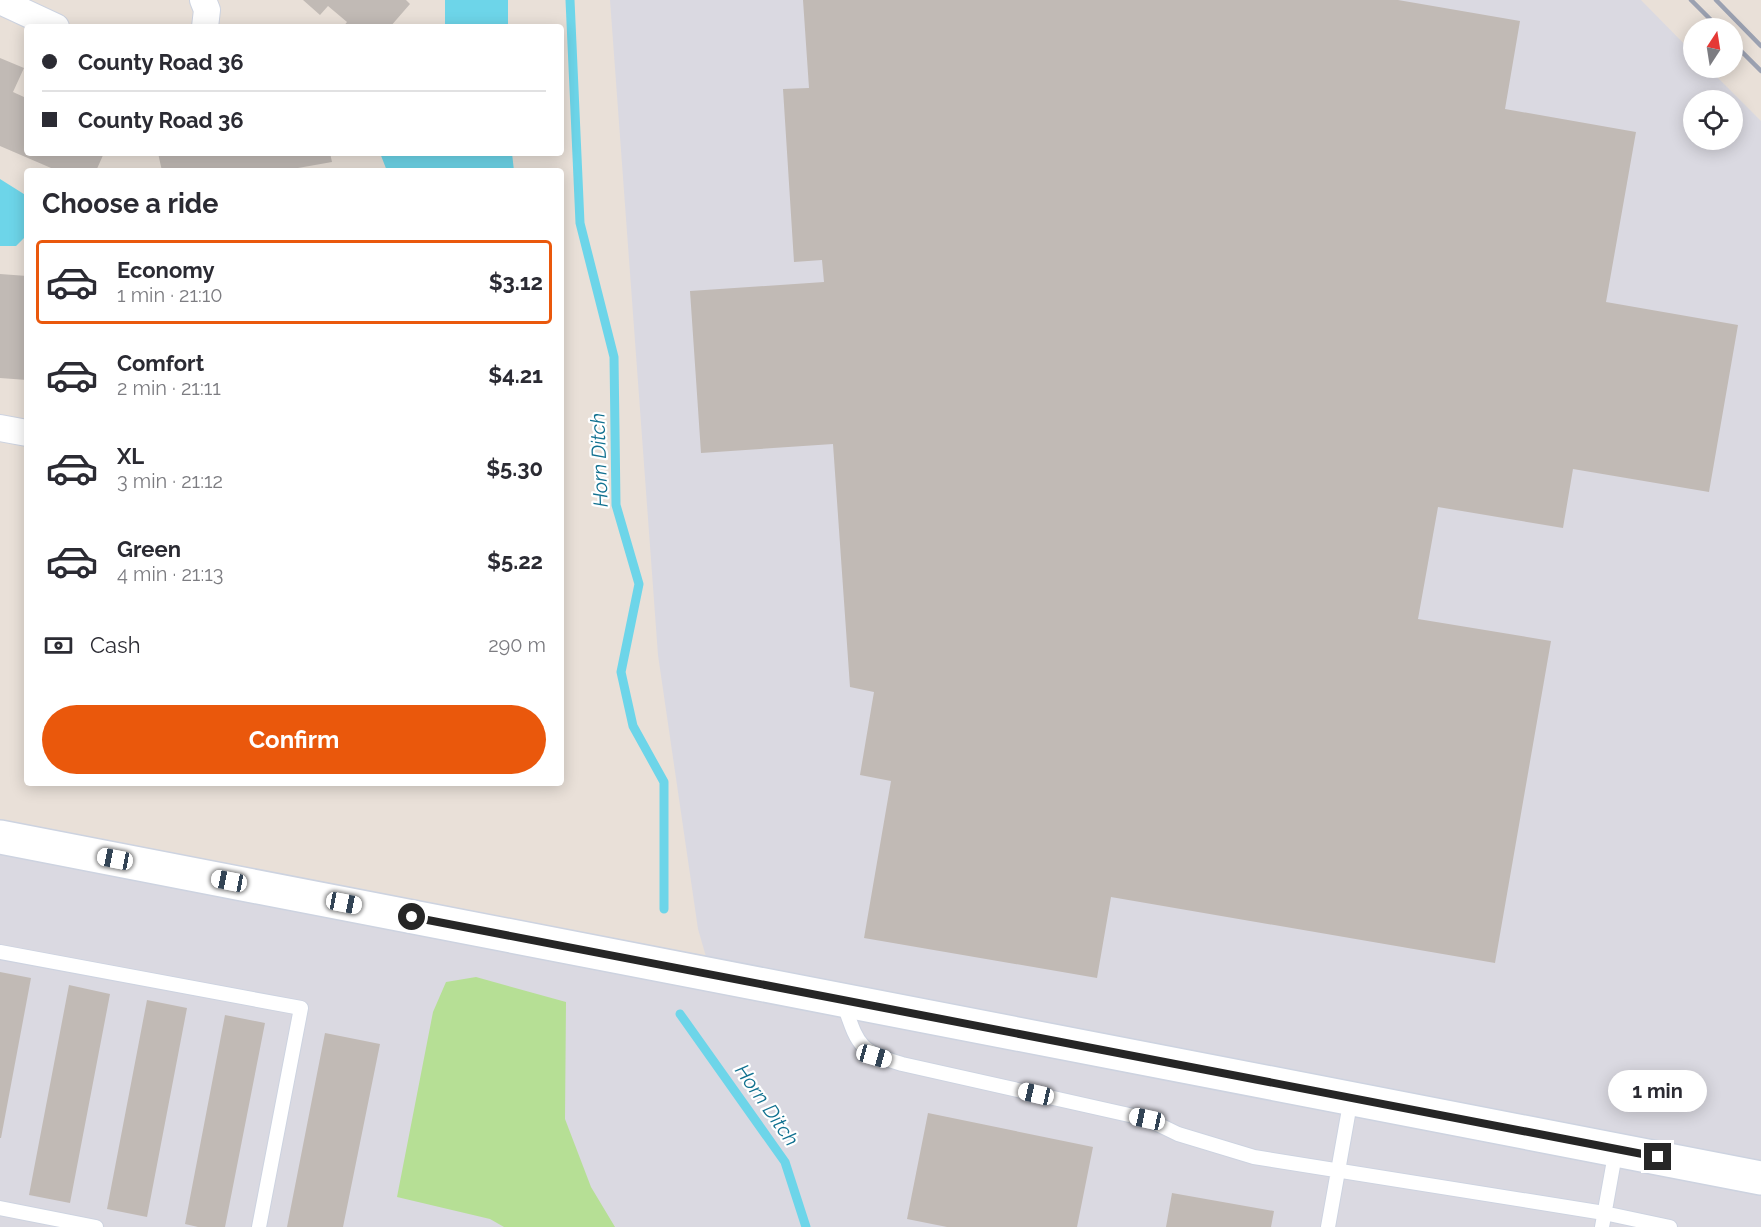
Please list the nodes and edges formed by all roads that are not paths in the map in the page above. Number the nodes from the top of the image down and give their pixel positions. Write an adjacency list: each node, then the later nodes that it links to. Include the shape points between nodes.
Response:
1 (36, 0): 3 (street)
2 (203, 0): 5 (street, via 207,10)
3 (0, 2): 4 (street)
4 (49, 24)
5 (205, 24)
6 (0, 428): 7 (street)
7 (24, 432)
8 (0, 837): 10 (street)
9 (0, 952): 18 (lane, via 302,1008)
10 (842, 1000): 11 (street); 13 (lane, via 857,1041 874,1056 1147,1119 1178,1134 1254,1157)
11 (1351, 1098): 12 (street); 13 (lane)
12 (1617, 1149): 14 (street); 16 (lane)
13 (1339, 1168): 16 (lane); 19 (lane)
14 (1761, 1178)
15 (0, 1208): 17 (lane)
16 (1603, 1220): 20 (lane)
17 (96, 1227)
18 (259, 1227)
19 (1328, 1227)
20 (1670, 1227)

